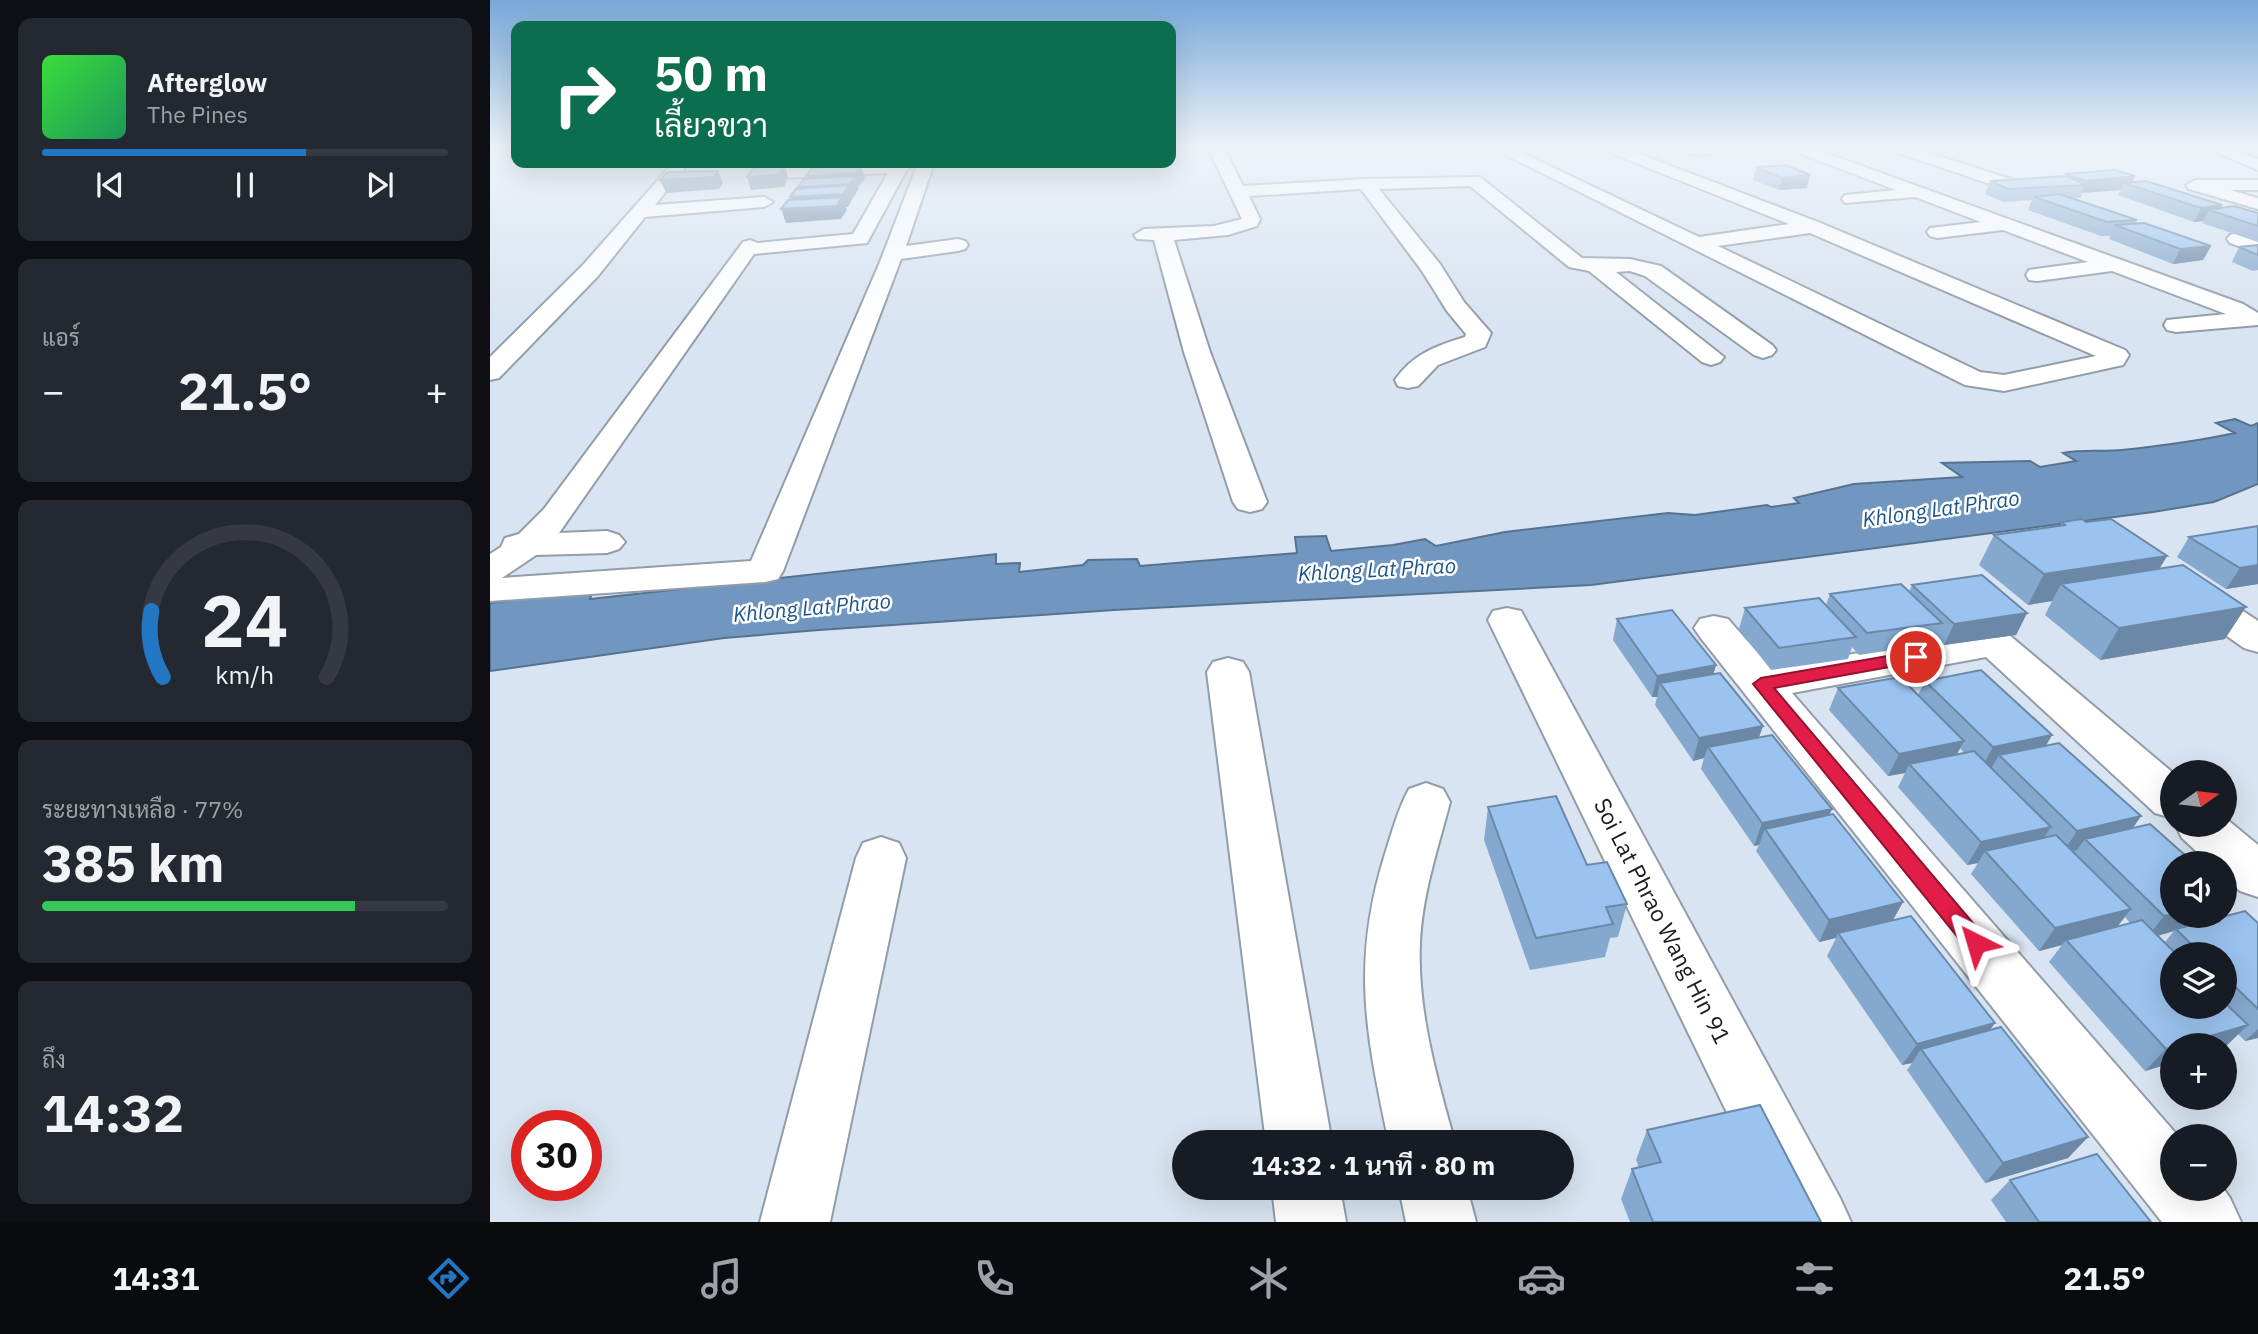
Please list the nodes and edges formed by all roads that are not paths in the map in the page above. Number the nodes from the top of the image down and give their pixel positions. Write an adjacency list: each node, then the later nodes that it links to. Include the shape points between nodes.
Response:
1 (646, 205): 11 (street)
2 (726, 205): 11 (street)
3 (881, 205): 30 (street, via 868,227 759,243 556,516)
4 (911, 205): 19 (street)
5 (1244, 205): 28 (street, via 1251,219 1244,226 1153,234)
6 (1382, 205): 27 (street, via 1479,333 1476,342 1441,352 1416,366)
7 (1504, 205): 20 (street, via 1576,263)
8 (1619, 205): 16 (street)
9 (1757, 205): 13 (street)
10 (1950, 205): 12 (street)
11 (640, 212): 26 (street, via 590,271)
12 (2005, 225): 14 (street); 21 (street)
13 (1811, 226): 16 (street); 16 (street, via 2104,348 2116,355 2114,360 2004,383 1974,379)
14 (1937, 232)
15 (2237, 239): 18 (street)
16 (1699, 243)
17 (958, 246): 19 (street)
18 (2258, 247)
19 (893, 254): 34 (street, via 765,571)
20 (1595, 266): 24 (street, via 1630,265 1653,271); 25 (street)
21 (2113, 266): 22 (street); 23 (street, via 2252,318)
22 (2037, 275)
23 (2176, 325)
24 (1763, 350)
25 (1711, 356)
26 (490, 372)
27 (1408, 380)
28 (1250, 502)
29 (607, 542): 30 (street)
30 (529, 544): 31 (street); 32 (street)
31 (490, 547)
32 (490, 570)
33 (2170, 579): 37 (street)
34 (490, 590)
35 (1507, 620): 54 (street, Soi Lat Phrao Wang Hin 91)
36 (1714, 628): 39 (street)
37 (2258, 639)
38 (1228, 672): 45 (street)
39 (1761, 684): 40 (street, via 1994,643); 47 (street)
40 (2160, 789)
41 (1426, 802): 46 (street, via 1407,865 1392,963 1397,1021)
42 (2214, 837): 44 (street)
43 (881, 858): 51 (street)
44 (2258, 876)
45 (1297, 1130)
46 (1419, 1130)
47 (2160, 1166)
48 (1308, 1200): 52 (street)
49 (1436, 1200): 53 (street)
50 (2189, 1201): 55 (street)
51 (795, 1222)
52 (1311, 1222)
53 (1441, 1222)
54 (1816, 1222)
55 (2206, 1222)

